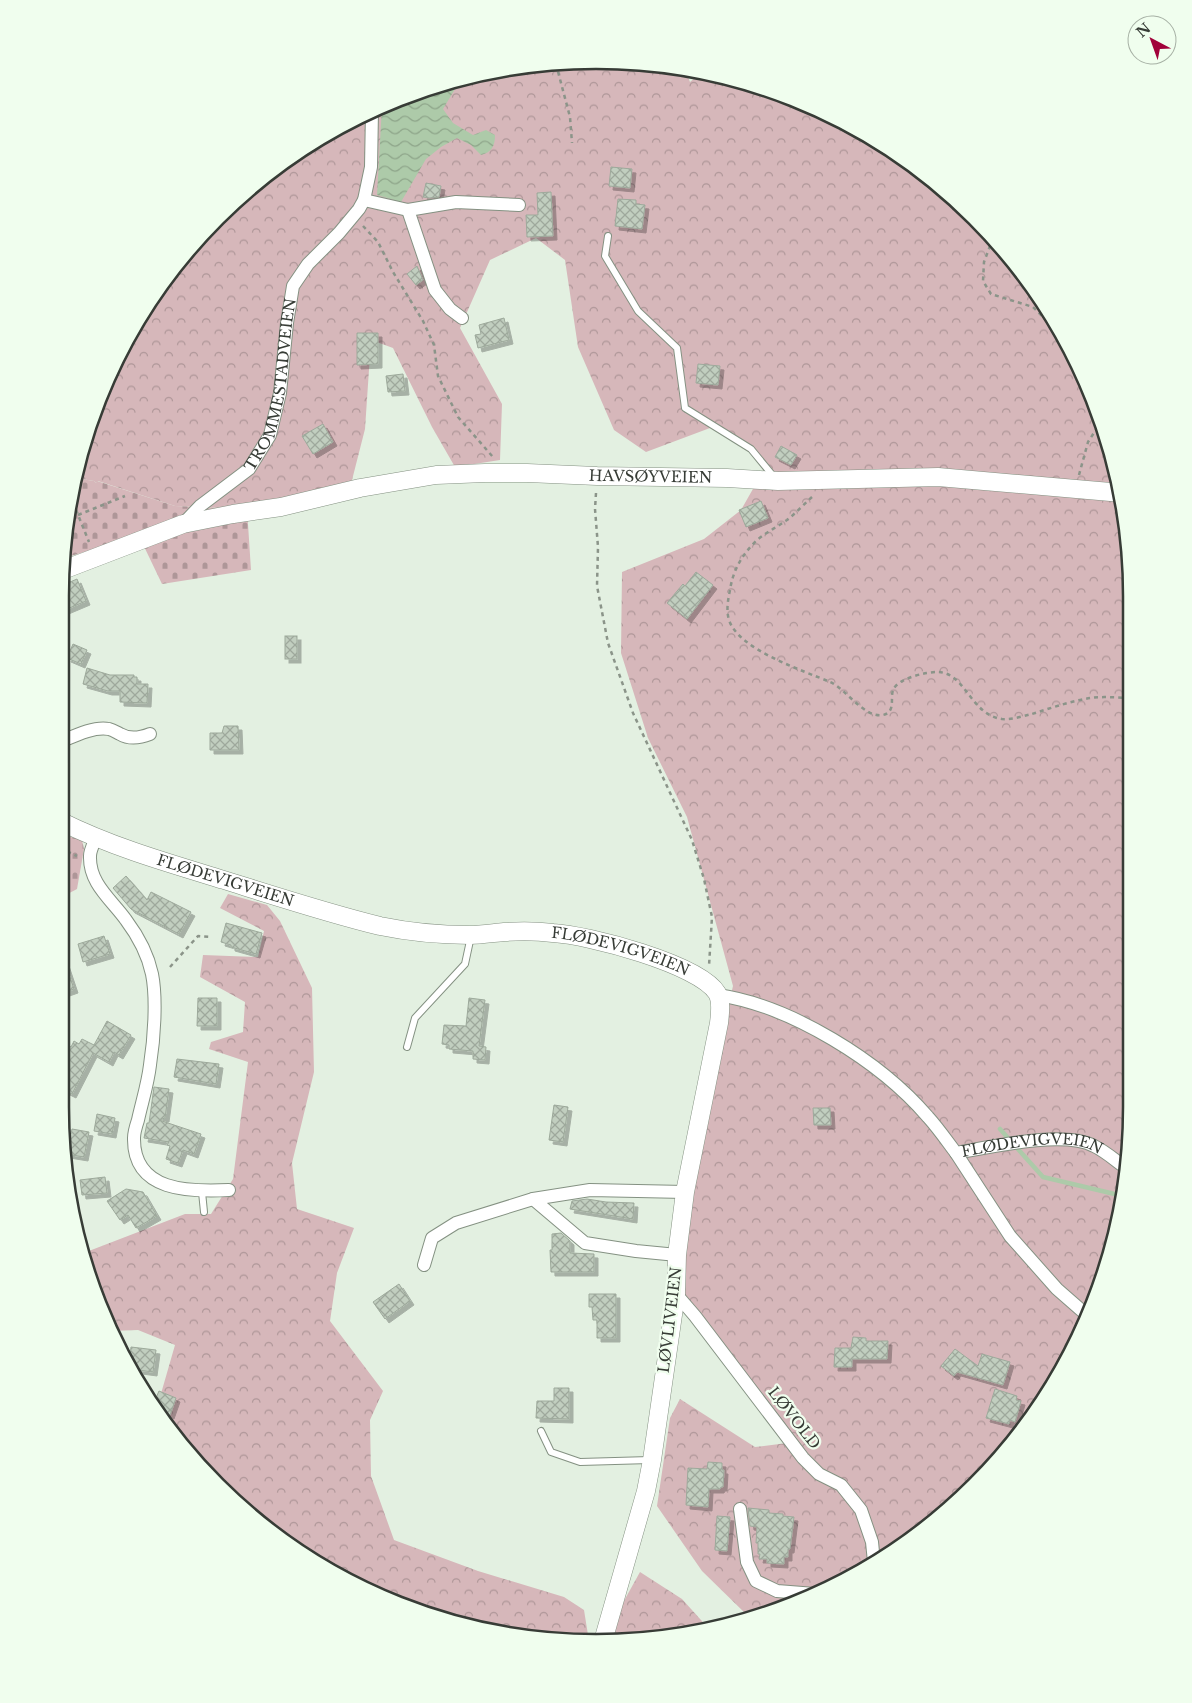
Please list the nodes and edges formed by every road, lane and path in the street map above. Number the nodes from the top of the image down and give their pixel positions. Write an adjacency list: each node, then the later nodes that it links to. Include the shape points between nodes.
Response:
1 (558, 70): 3 (path, via 570,116)
2 (372, 119): 4 (street, TROMMESTADVEIEN, via 370,167)
3 (572, 143)
4 (364, 200): 6 (street); 7 (street, TROMMESTADVEIEN)
5 (519, 205): 6 (street, via 456,202)
6 (408, 210): 10 (street, via 435,290)
7 (354, 215): 13 (path, via 378,242 423,321 434,345 438,376 458,417); 22 (street, TROMMESTADVEIEN, via 308,264 293,286 280,393 270,436 249,469 200,506)
8 (608, 236): 16 (lane, via 605,256 638,311 677,348 685,408 750,449)
9 (990, 246): 11 (path, via 984,262 983,282 991,294 1033,307)
10 (462, 318)
11 (1044, 319)
12 (1096, 430): 17 (path, via 1088,442)
13 (505, 473): 14 (main road, HAVSØYVEIEN); 22 (main road, HAVSØYVEIEN, via 436,475 398,481 281,508)
14 (597, 476): 16 (main road, HAVSØYVEIEN); 35 (path, via 594,509 597,586 608,643 633,713 692,840 702,871 712,917)
15 (822, 480): 16 (main road, HAVSØYVEIEN); 17 (main road, HAVSØYVEIEN, via 938,477); 25 (path, via 814,495 789,518 757,540 735,569 727,606 729,620 749,645 835,684 874,715 889,711 897,684 916,675 938,672 950,675 978,707 1002,719 1092,698)
16 (778, 482)
17 (1075, 488): 18 (main road, HAVSØYVEIEN)
18 (1113, 492)
19 (125, 496): 21 (path)
20 (76, 510): 21 (path)
21 (78, 515): 23 (path)
22 (183, 524): 23 (main road, TROMMESTADVEIEN)
23 (95, 558): 24 (main road, TROMMESTADVEIEN)
24 (70, 561)
25 (1123, 698)
26 (150, 734): 27 (street, via 130,738 111,729 100,729)
27 (69, 739)
28 (69, 825): 29 (main road, FLØDEVIGVEIEN)
29 (96, 838): 31 (street); 32 (main road, FLØDEVIGVEIEN, via 134,853 372,924)
30 (69, 853): 31 (path, via 78,857)
31 (90, 855): 40 (street, via 96,881 136,935 153,981 155,1000 150,1065 134,1138 137,1160 146,1174 159,1182 178,1189)
32 (472, 935): 35 (main road, FLØDEVIGVEIEN, via 528,931 594,939 693,974); 36 (lane, via 465,964 415,1018)
33 (212, 937): 34 (path, via 198,936)
34 (170, 967)
35 (713, 988): 37 (street, FLØDEVIGVEIEN, via 798,1020 850,1050 887,1077 928,1116); 41 (main road, LØVLIVEIEN, via 720,1008 719,1023)
36 (407, 1047)
37 (956, 1153): 38 (street, FLØDEVIGVEIEN, via 1064,1138 1093,1145); 47 (street, via 1010,1236 1057,1289)
38 (1120, 1164)
39 (229, 1190): 40 (street)
40 (202, 1192): 43 (lane)
41 (685, 1192): 42 (street, via 590,1190); 44 (main road, LØVLIVEIEN)
42 (533, 1199): 44 (street, via 585,1242); 45 (street, via 456,1223 432,1238)
43 (204, 1212)
44 (677, 1255): 46 (main road, LØVLIVEIEN)
45 (424, 1265)
46 (676, 1294): 49 (main road, LØVLIVEIEN); 51 (street, LØVOLD, via 803,1458 819,1474 841,1485 861,1510)
47 (1082, 1311)
48 (541, 1431): 49 (lane, via 551,1452 580,1462)
49 (652, 1460): 53 (main road, LØVLIVEIEN)
50 (740, 1509): 52 (street, via 747,1562 756,1581 777,1592)
51 (873, 1555)
52 (800, 1593)
53 (605, 1634)

